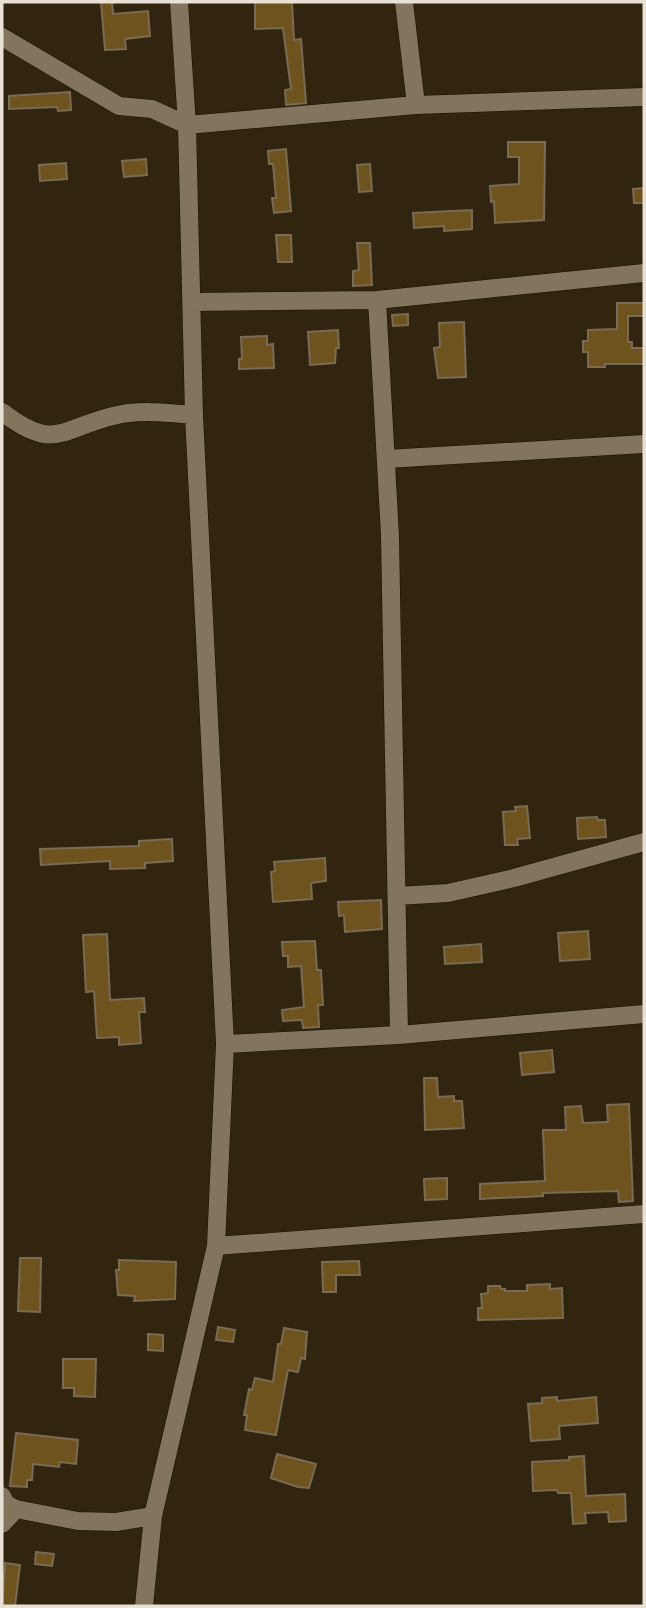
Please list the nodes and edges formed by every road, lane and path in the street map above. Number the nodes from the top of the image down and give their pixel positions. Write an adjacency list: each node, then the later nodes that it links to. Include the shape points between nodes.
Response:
1 (179, 2): 6 (street)
2 (404, 2): 5 (street)
3 (2, 37): 6 (street, via 119,106 152,109)
4 (644, 97): 5 (street)
5 (416, 105): 6 (street)
6 (187, 125): 9 (street)
7 (644, 274): 8 (street)
8 (377, 300): 9 (street); 13 (street)
9 (192, 302): 11 (street)
10 (2, 412): 11 (street, via 32,432 44,434 61,434 136,411)
11 (194, 415): 18 (street)
12 (644, 444): 13 (street)
13 (386, 459): 15 (street)
14 (644, 842): 15 (street, via 514,878 448,892)
15 (397, 896): 17 (street)
16 (644, 1014): 17 (street)
17 (399, 1035): 18 (street)
18 (225, 1044): 20 (street)
19 (644, 1214): 20 (street)
20 (216, 1246): 23 (street)
21 (2, 1496): 22 (street)
22 (16, 1509): 23 (street, via 78,1521 116,1522); 24 (street)
23 (153, 1516): 25 (street)
24 (2, 1524)
25 (144, 1606)

